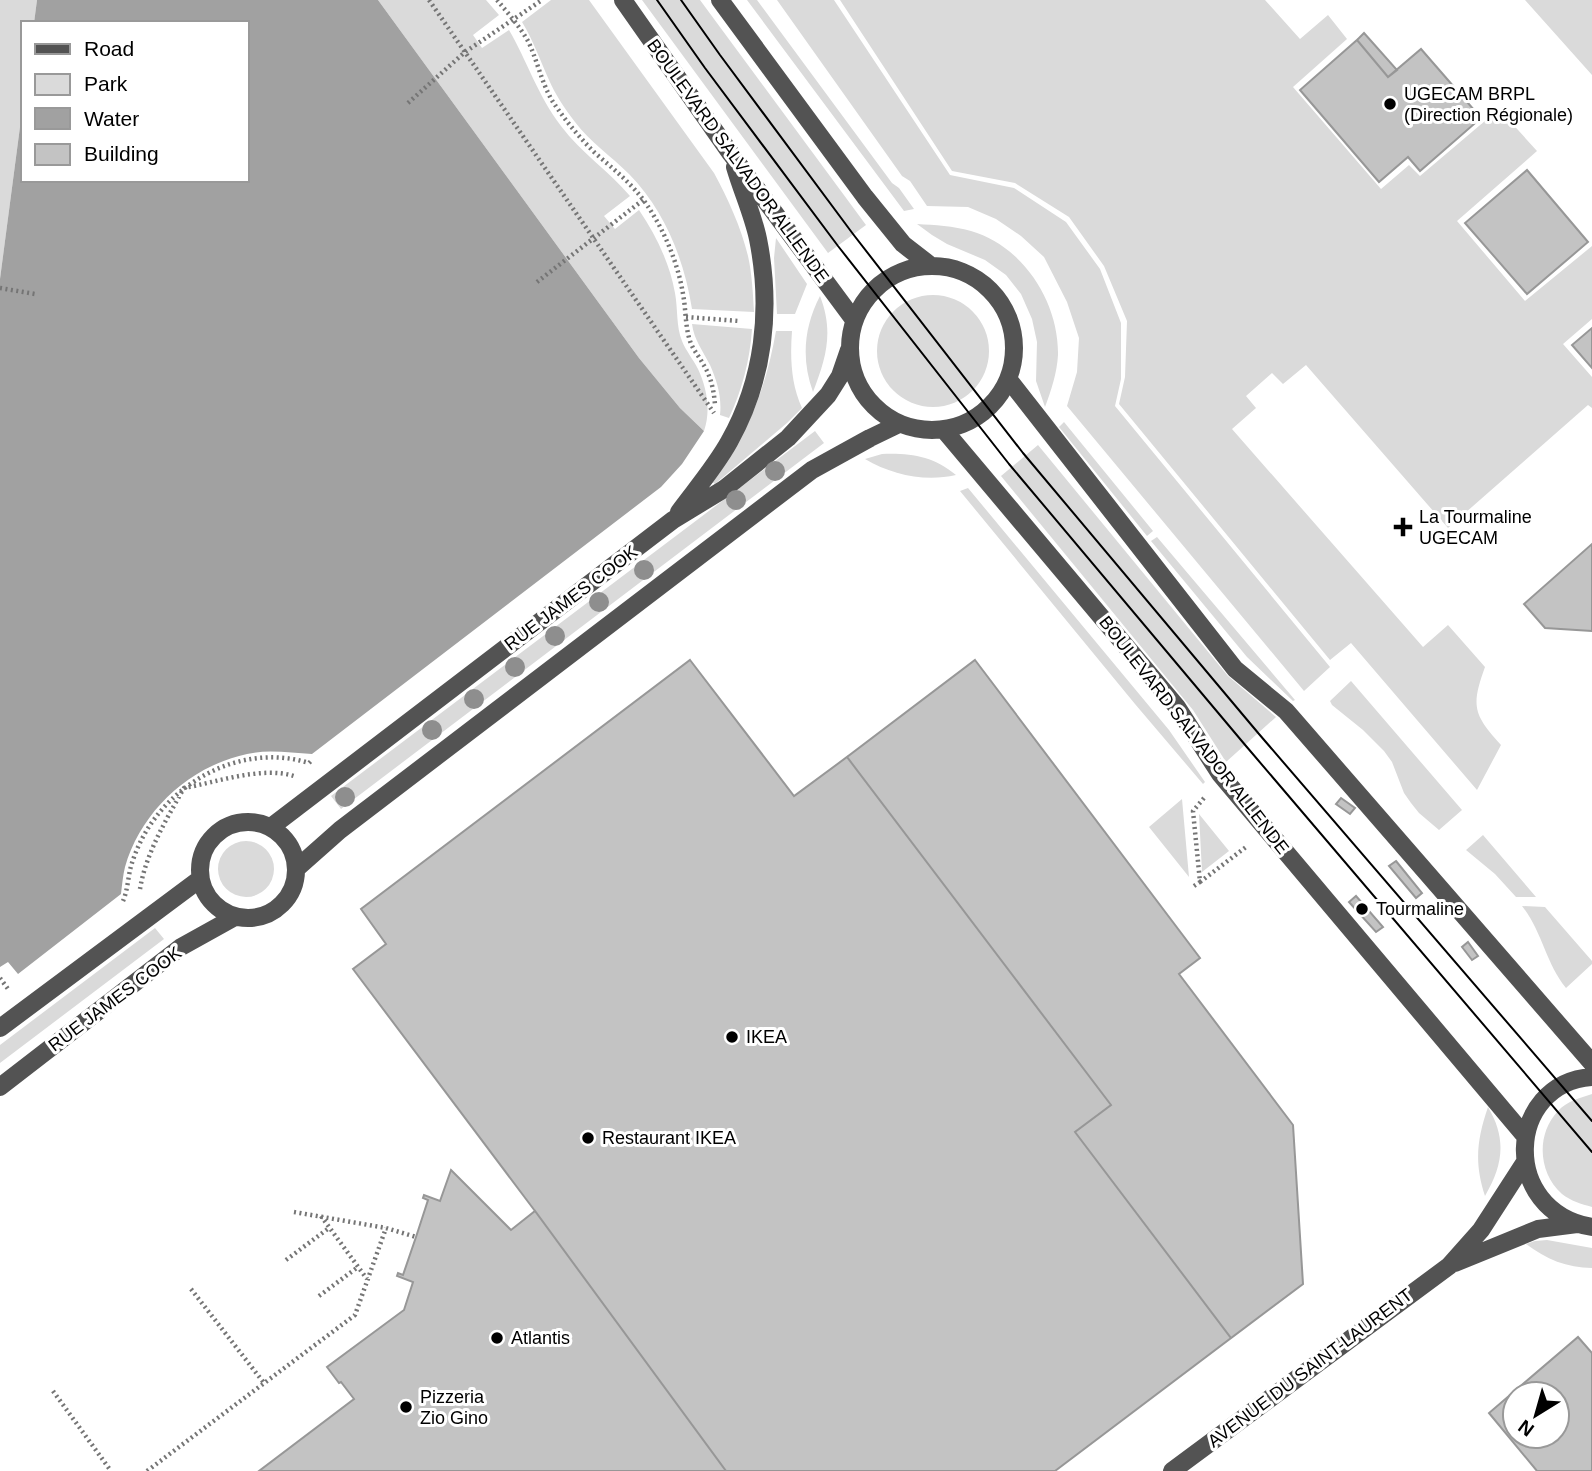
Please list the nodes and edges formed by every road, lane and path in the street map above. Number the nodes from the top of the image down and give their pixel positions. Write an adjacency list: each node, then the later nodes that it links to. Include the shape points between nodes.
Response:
1 (429, 0): 7 (path)
2 (497, 0): 6 (path)
3 (542, 0): 6 (path)
4 (623, 0): 9 (street, BOULEVARD SALVADOR ALLENDE)
5 (720, 0): 12 (street, via 865,197 903,244)
6 (513, 21): 7 (path); 10 (path, via 527,40 552,100)
7 (465, 52): 8 (path); 11 (path)
8 (408, 103)
9 (731, 155): 16 (street, BOULEVARD SALVADOR ALLENDE); 23 (street, via 758,237 764,337 745,410 712,467)
10 (643, 200): 11 (path); 19 (path, via 674,260 689,340 711,382)
11 (594, 239): 13 (path); 19 (path)
12 (930, 265): 16 (street, via 887,278 863,302); 18 (street, via 967,273 1000,300 1014,336)
13 (537, 282)
14 (0, 288): 15 (path)
15 (35, 294)
16 (854, 320): 17 (street)
17 (849, 350): 21 (street, via 865,397); 23 (street, RUE JAMES COOK, via 828,395 788,438 723,489)
18 (1009, 380): 22 (street, via 989,409 961,426); 40 (street, via 1235,669 1293,719)
19 (715, 414): 20 (path)
20 (713, 421)
21 (899, 424): 22 (street); 30 (street, via 812,470 340,830)
22 (944, 430): 43 (street, BOULEVARD SALVADOR ALLENDE, via 1177,707 1220,774)
23 (673, 520): 28 (street, RUE JAMES COOK)
24 (320, 754): 26 (path, via 309,763 282,757 250,758 218,768)
25 (302, 778): 26 (path, via 249,775)
26 (184, 789): 34 (path, via 150,856 140,890); 35 (path, via 144,834 124,900)
27 (1204, 798): 32 (path, via 1193,811)
28 (271, 827): 30 (street, via 289,845); 31 (street, via 256,822 225,827 204,849)
29 (1247, 846): 32 (path)
30 (296, 869): 36 (street, via 294,886 274,912 248,919)
31 (200, 879): 36 (street, via 212,904); 39 (street)
32 (1200, 882): 33 (path)
33 (1194, 886)
34 (144, 896)
35 (113, 908)
36 (235, 917): 42 (street, RUE JAMES COOK, via 181,947)
37 (0, 978): 38 (path, via 8,989)
38 (0, 996)
39 (0, 1028)
40 (1592, 1063)
41 (1592, 1077): 43 (street, via 1561,1086 1546,1098)
42 (0, 1087)
43 (1525, 1136): 44 (street)
44 (1525, 1162): 47 (street, via 1542,1201 1559,1216); 52 (street, AVENUE DU SAINT-LAURENT, via 1482,1230)
45 (294, 1212): 46 (path)
46 (321, 1216): 48 (path); 49 (path)
47 (1584, 1225): 52 (street, AVENUE DU SAINT-LAURENT, via 1538,1229)
48 (329, 1228): 51 (path); 53 (path)
49 (386, 1228): 50 (path); 54 (path)
50 (416, 1237)
51 (286, 1260)
52 (1449, 1266): 61 (street, AVENUE DU SAINT-LAURENT)
53 (358, 1267): 54 (path); 56 (path)
54 (368, 1280): 57 (path, via 355,1315)
55 (191, 1289): 57 (path)
56 (319, 1296)
57 (264, 1384): 60 (path)
58 (53, 1391): 59 (path)
59 (111, 1471)
60 (147, 1471)
61 (1172, 1471)

